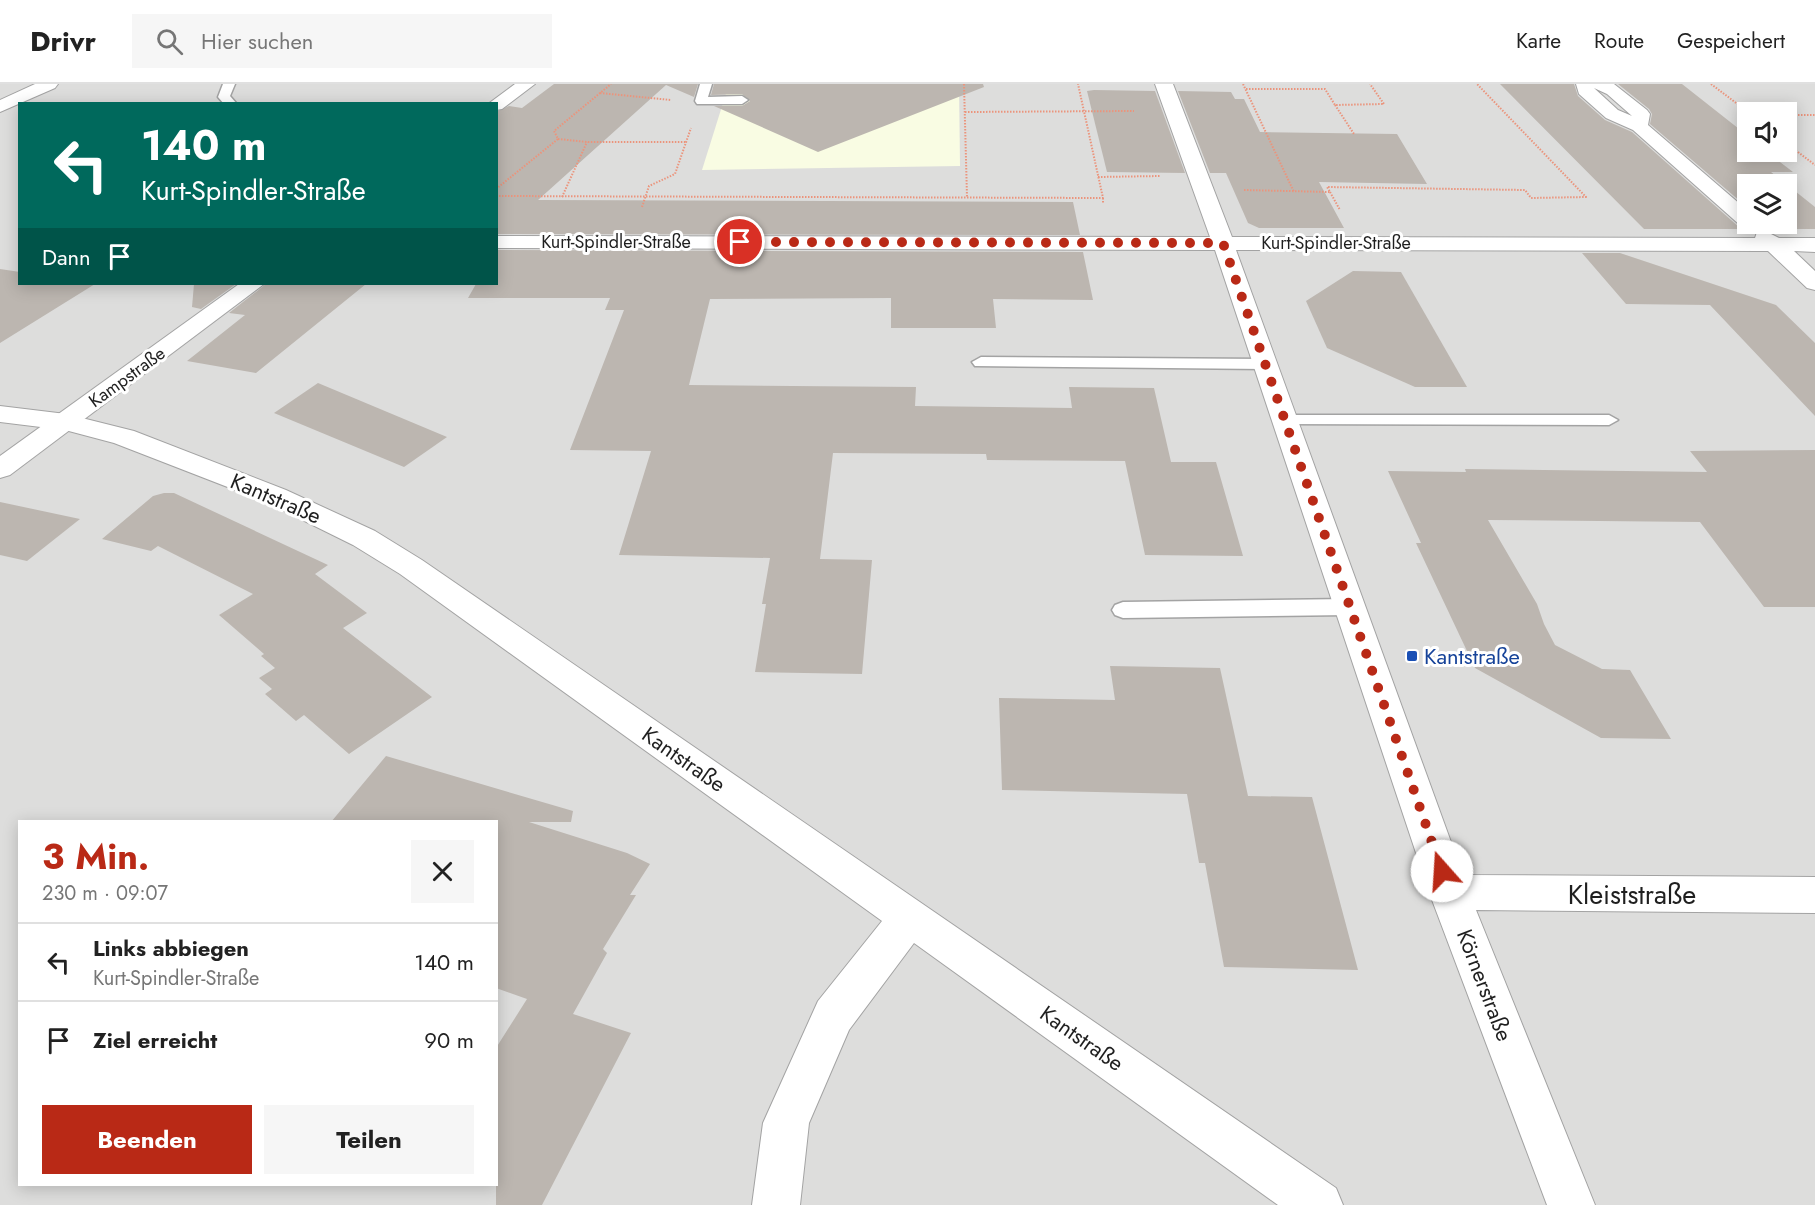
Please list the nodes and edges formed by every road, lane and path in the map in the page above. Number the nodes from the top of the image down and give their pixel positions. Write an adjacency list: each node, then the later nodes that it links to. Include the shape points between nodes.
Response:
1 (48, 84): 23 (street)
2 (229, 84): 19 (lane, via 224,97)
3 (526, 84): 21 (street)
4 (611, 84): 15 (path)
5 (706, 84): 18 (lane)
6 (964, 84): 25 (path)
7 (1078, 84): 24 (path)
8 (1243, 84): 14 (path)
9 (1370, 84): 22 (path, via 1384,104)
10 (1477, 84): 38 (path, via 1586,197 1530,198 1525,190 1327,187 1330,192)
11 (1585, 84): 28 (street, via 1585,90 1612,114)
12 (1599, 84): 28 (street, via 1641,114)
13 (1712, 84): 20 (path)
14 (1245, 89): 22 (path, via 1325,89); 38 (path)
15 (600, 93): 18 (path, via 650,100); 30 (path, via 554,131)
16 (1169, 97): 24 (path); 36 (street, Körnerstraße)
17 (742, 100): 18 (lane)
18 (701, 101): 32 (path)
19 (229, 102)
20 (1737, 103)
21 (498, 104)
22 (1335, 105): 29 (path)
23 (0, 107)
24 (1083, 111): 25 (path); 35 (path)
25 (965, 112): 42 (path)
26 (1797, 115): 27 (path)
27 (1815, 115)
28 (1639, 126): 45 (street)
29 (1354, 134)
30 (558, 139): 31 (path); 37 (path)
31 (587, 142): 32 (path); 40 (path)
32 (687, 142): 41 (path, via 675,174 649,186)
33 (1797, 151): 34 (path)
34 (1815, 165)
35 (1098, 177): 36 (path); 43 (path)
36 (1201, 183): 38 (path); 49 (street, Körnerstraße)
37 (498, 187)
38 (1294, 192)
39 (498, 196): 40 (path)
40 (562, 197): 41 (path)
41 (646, 197): 42 (path); 48 (path)
42 (967, 197): 43 (path)
43 (1103, 198): 44 (path)
44 (1103, 204)
45 (1737, 212)
46 (1762, 234): 50 (street)
47 (498, 242): 48 (street, Kurt-Spindler-Straße)
48 (628, 242): 49 (street, Kurt-Spindler-Straße)
49 (1223, 243): 50 (street, Kurt-Spindler-Straße); 55 (street, Körnerstraße)
50 (1774, 245): 51 (street, Kurt-Spindler-Straße); 52 (street)
51 (1815, 245)
52 (1815, 283)
53 (252, 285): 59 (street, Kampstraße)
54 (981, 362): 55 (lane)
55 (1265, 364): 57 (street, Körnerstraße)
56 (0, 414): 59 (street, Kantstraße)
57 (1285, 420): 58 (lane); 61 (street, Körnerstraße)
58 (1609, 420)
59 (66, 422): 60 (street, Kampstraße); 65 (street, Kantstraße, via 123,437 276,496 364,538)
60 (0, 469)
61 (1349, 607): 62 (lane); 63 (street, Körnerstraße)
62 (1124, 610)
63 (1449, 892): 64 (street, Kleiststraße); 68 (street, Körnerstraße)
64 (1815, 895)
65 (910, 916): 66 (street, via 833,1016 786,1123); 67 (street, Kantstraße)
66 (776, 1205)
67 (1319, 1205)
68 (1571, 1205)

